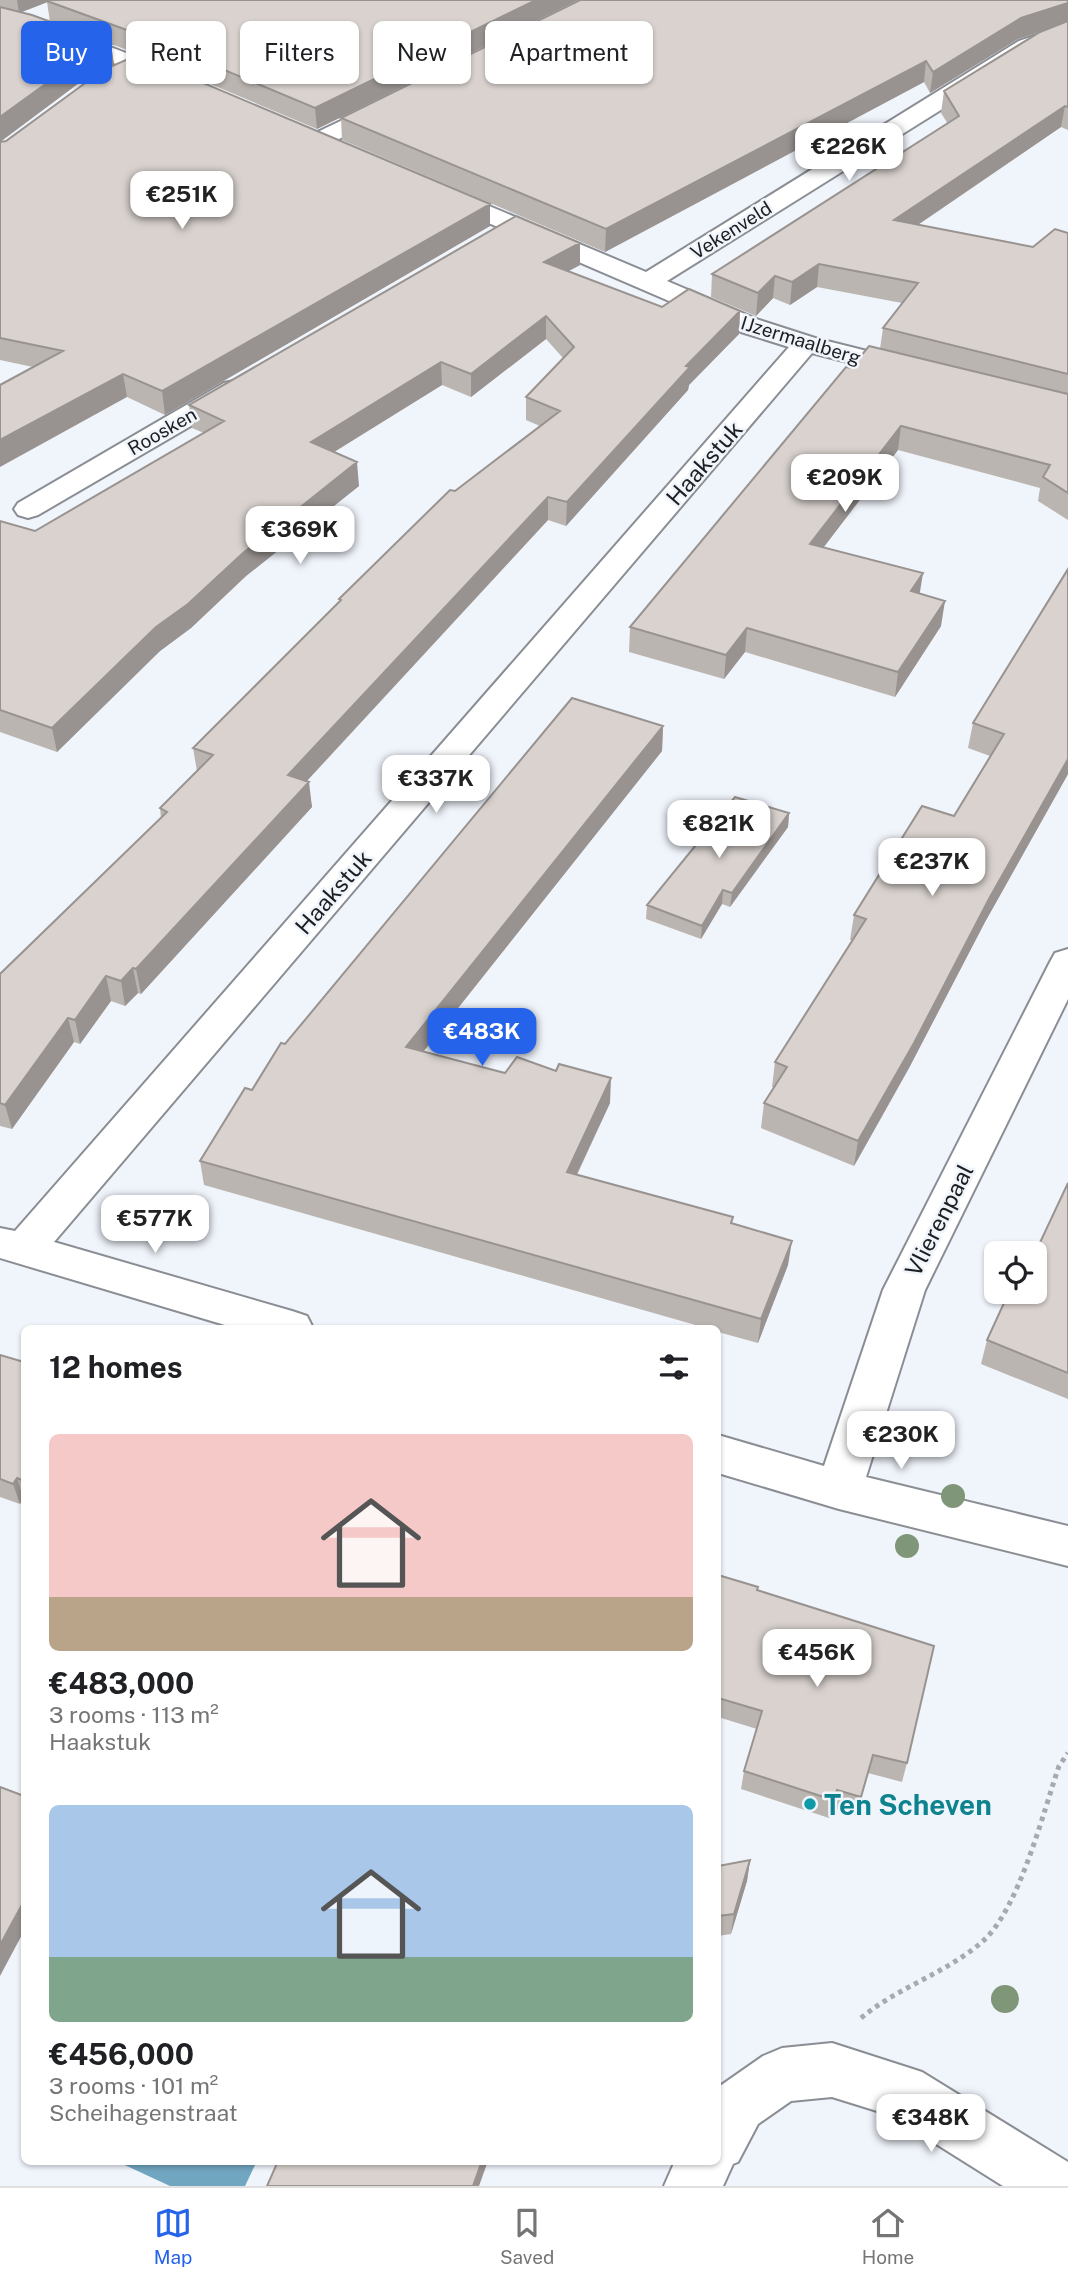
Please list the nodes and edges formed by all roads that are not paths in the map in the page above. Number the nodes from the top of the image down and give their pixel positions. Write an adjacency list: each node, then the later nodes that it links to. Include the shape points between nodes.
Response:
1 (56, 9): 3 (street)
2 (0, 18): 4 (street)
3 (26, 21)
4 (21, 22)
5 (1068, 30): 15 (street, Vekenveld, via 1027,46)
6 (184, 84): 7 (street)
7 (203, 92)
8 (403, 98): 10 (street)
9 (292, 130): 10 (street)
10 (317, 141): 11 (street)
11 (342, 151)
12 (416, 183): 13 (street, IJzermaalberg)
13 (514, 226): 14 (street); 15 (street, IJzermaalberg)
14 (491, 240)
15 (648, 282): 16 (street, IJzermaalberg, via 750,326)
16 (806, 344): 17 (street, IJzermaalberg); 21 (street, Haakstuk)
17 (937, 377)
18 (253, 378): 19 (street, Roosken)
19 (28, 509)
20 (1068, 962): 24 (street, Vlierenpaal, via 904,1290)
21 (12, 1246): 22 (street)
22 (282, 1325)
23 (721, 1455): 24 (street)
24 (839, 1490): 25 (street)
25 (1068, 1546)
26 (721, 2137): 29 (street, via 739,2105 782,2075 832,2070 903,2091)
27 (704, 2165): 28 (street)
28 (692, 2186)
29 (1054, 2186)

